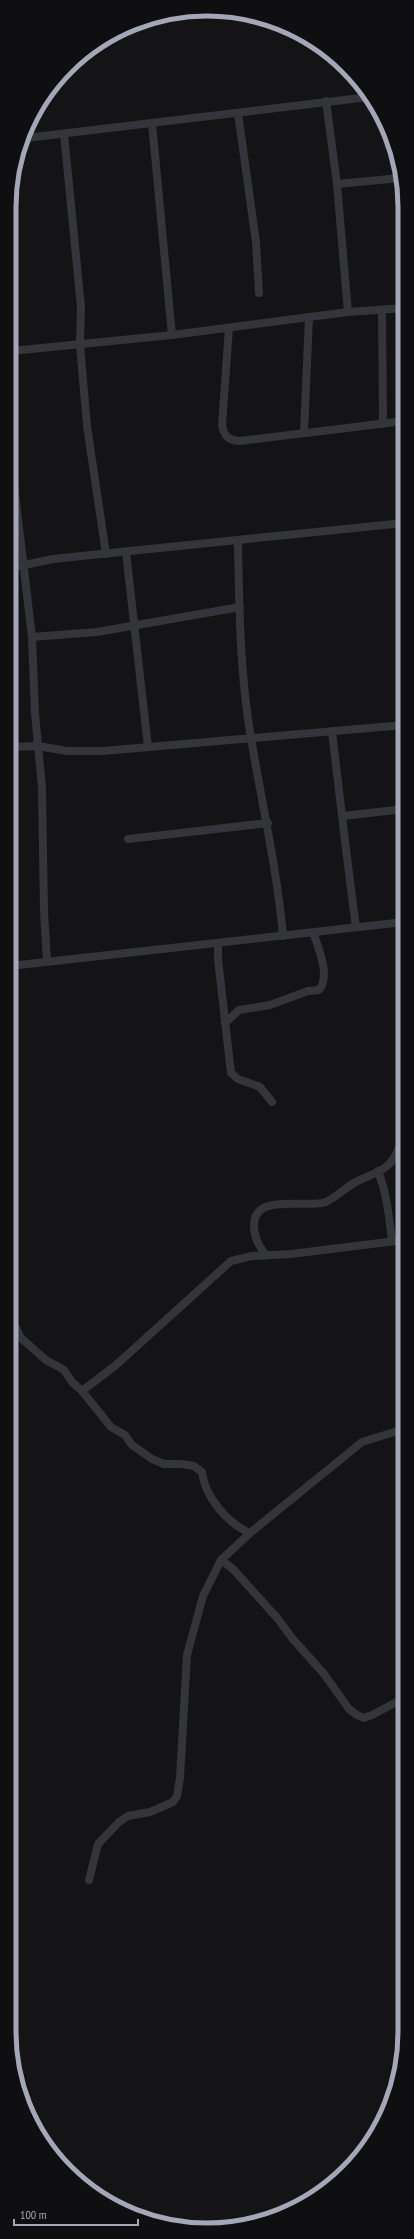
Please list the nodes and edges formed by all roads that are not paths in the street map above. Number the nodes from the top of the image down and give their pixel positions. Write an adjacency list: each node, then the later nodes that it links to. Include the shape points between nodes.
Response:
1 (364, 98): 2 (street)
2 (326, 101): 3 (street); 8 (street)
3 (238, 113): 4 (street); 9 (street, via 256,242)
4 (152, 123): 5 (street); 15 (street)
5 (64, 134): 6 (street); 16 (street, via 81,307)
6 (29, 138)
7 (395, 178): 8 (street)
8 (337, 184): 12 (street)
9 (259, 293)
10 (398, 309): 11 (street)
11 (382, 310): 12 (street); 19 (street)
12 (348, 312): 13 (street)
13 (309, 317): 14 (street); 20 (street)
14 (229, 328): 15 (street); 20 (street, via 222,426 224,434 230,440 239,441)
15 (172, 335): 16 (street)
16 (80, 345): 17 (street); 25 (street, via 87,426)
17 (16, 350)
18 (398, 422): 19 (street)
19 (383, 424): 20 (street)
20 (304, 433)
21 (16, 501): 26 (street)
22 (398, 524): 23 (street)
23 (238, 542): 24 (street); 28 (street)
24 (126, 552): 25 (street); 29 (street)
25 (106, 554): 26 (street, via 53,559)
26 (24, 566): 27 (street); 30 (street)
27 (16, 567)
28 (240, 607): 29 (street); 33 (street)
29 (133, 625): 30 (street, via 91,632); 36 (street)
30 (32, 636): 34 (street)
31 (398, 726): 32 (street)
32 (332, 732): 33 (street); 38 (street)
33 (250, 737): 36 (street); 39 (street)
34 (38, 746): 35 (street); 36 (street, via 67,751); 46 (street, via 42,788)
35 (16, 747)
36 (148, 747)
37 (398, 810): 38 (street)
38 (343, 816): 42 (street)
39 (268, 824): 40 (street); 44 (street)
40 (128, 839)
41 (398, 923): 42 (street)
42 (356, 927): 43 (street)
43 (313, 932): 44 (street); 48 (street, via 319,949 324,981 319,990 308,991 270,1005 239,1010)
44 (283, 936): 45 (street)
45 (218, 943): 46 (street); 48 (street)
46 (47, 961): 47 (street)
47 (16, 965)
48 (225, 1023): 49 (street, via 232,1076 260,1087)
49 (272, 1102)
50 (398, 1150): 51 (street, via 386,1167)
51 (378, 1171): 53 (street, via 383,1185); 54 (street, via 325,1202 282,1204 269,1206 260,1211 254,1220 254,1232 258,1245)
52 (398, 1240): 53 (street)
53 (392, 1241): 54 (street)
54 (266, 1255): 56 (street, via 231,1261 121,1360)
55 (16, 1328): 56 (street, via 21,1338 46,1360 64,1370)
56 (82, 1391): 58 (street, via 111,1428 125,1435 132,1445 152,1459 164,1464 194,1466 202,1472 205,1490 211,1498 229,1520)
57 (398, 1431): 58 (street, via 362,1442)
58 (250, 1533): 59 (street)
59 (221, 1560): 60 (street, via 278,1619 357,1716 364,1718); 61 (street, via 203,1596 187,1655 177,1796 173,1802 150,1812 128,1816 119,1822 98,1844)
60 (398, 1701)
61 (89, 1880)

